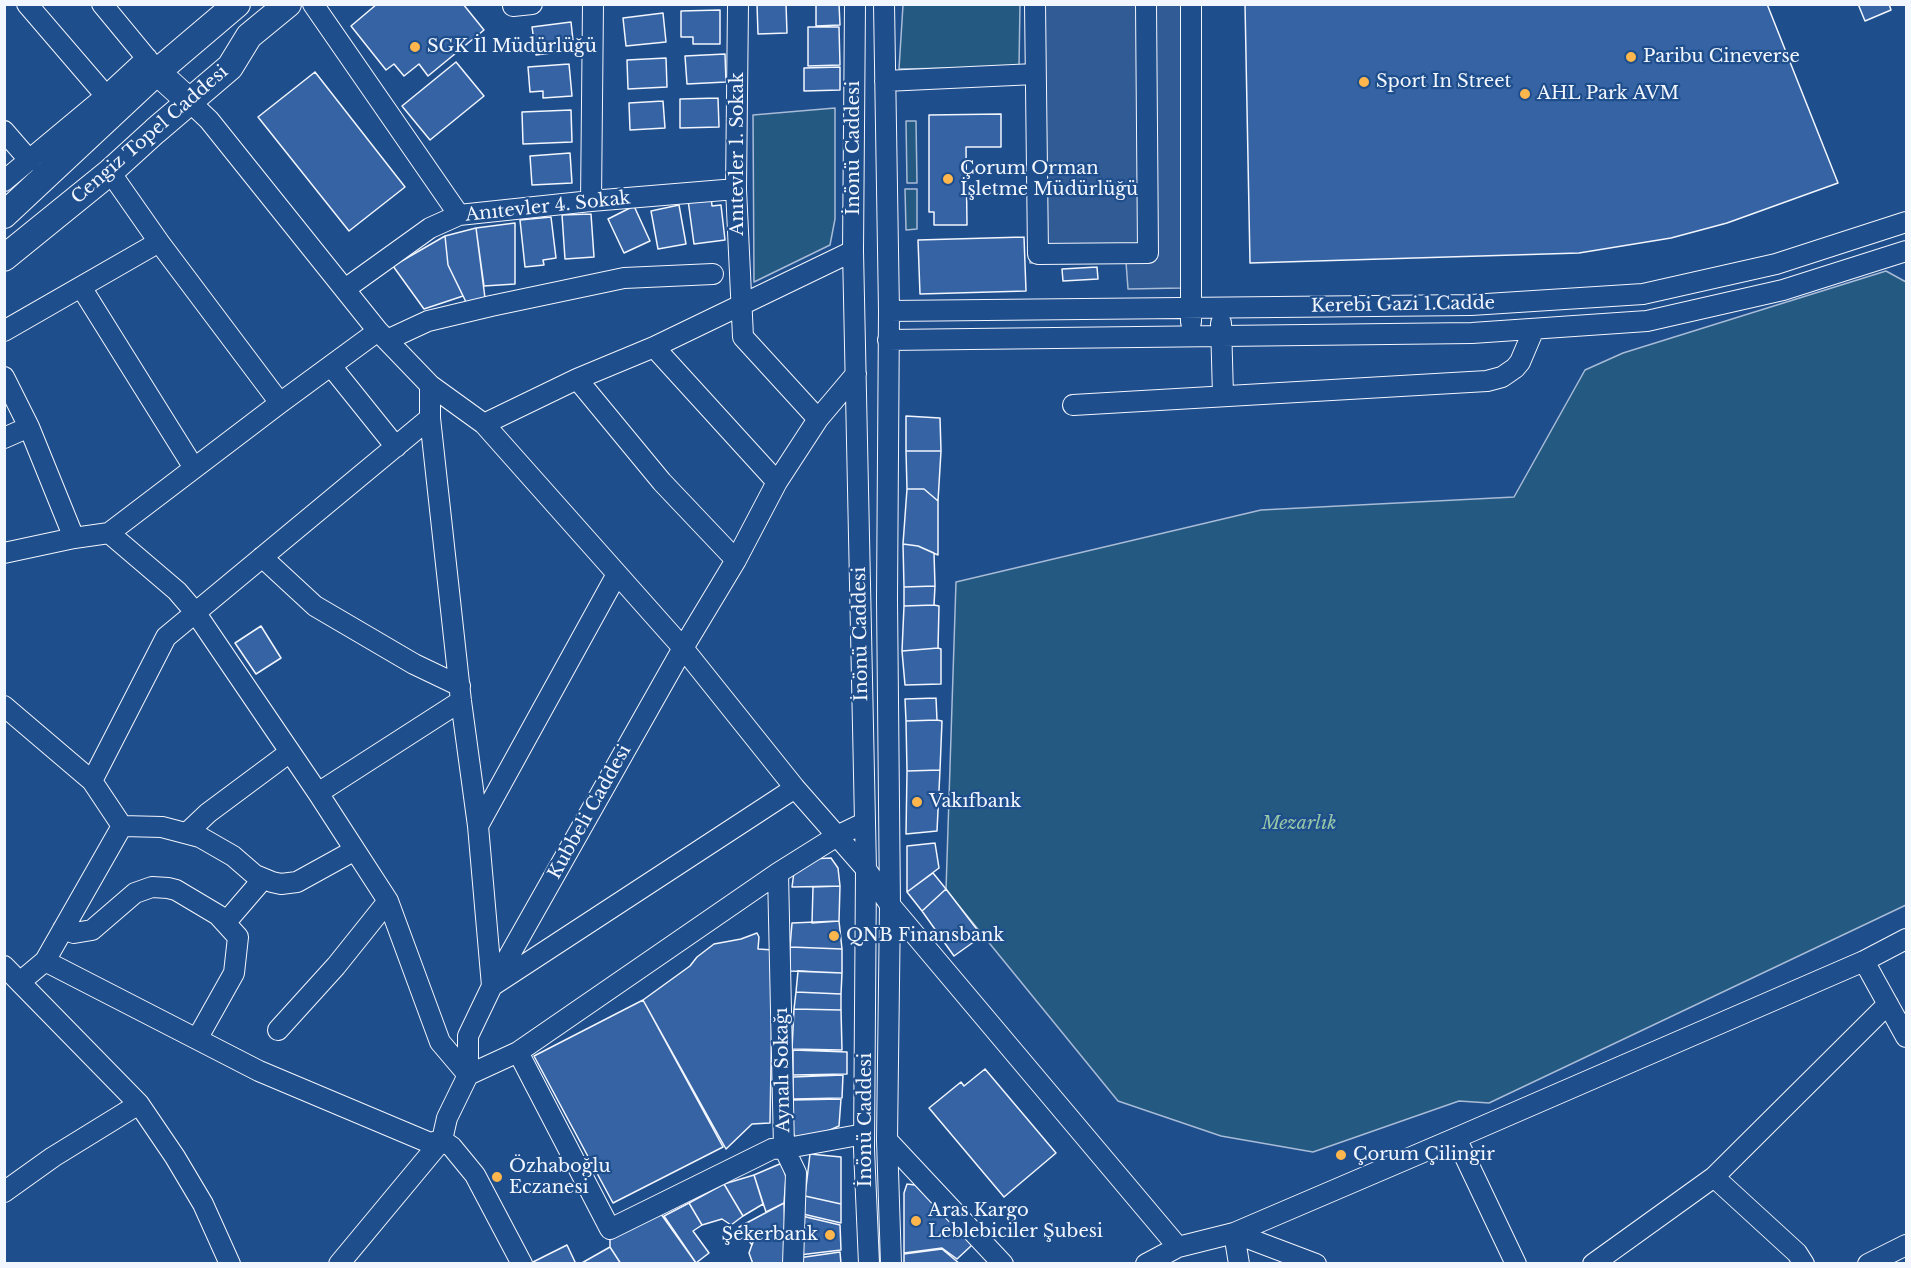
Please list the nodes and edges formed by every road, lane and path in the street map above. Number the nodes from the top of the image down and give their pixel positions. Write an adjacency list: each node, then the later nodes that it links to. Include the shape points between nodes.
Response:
1 (27, 4): 17 (street)
2 (102, 4): 14 (street)
3 (288, 4): 13 (main road, Cengiz Topel Caddesi)
4 (313, 4): 26 (street)
5 (593, 4): 24 (street)
6 (738, 4): 23 (street, Anıtevler 1. Sokak)
7 (855, 4): 29 (street, İnönü Caddesi)
8 (884, 4): 16 (street, İnönü Caddesi)
9 (1035, 4): 15 (street)
10 (1146, 4): 15 (street, via 1148,253 1038,254)
11 (1191, 4): 36 (street)
12 (230, 7): 13 (street); 14 (main road, Cengiz Topel Caddesi)
13 (249, 36): 18 (main road, Cengiz Topel Caddesi, via 230,67)
14 (152, 65): 17 (street); 18 (main road); 25 (main road, Cengiz Topel Caddesi)
15 (1035, 74): 16 (street)
16 (885, 81): 38 (street, İnönü Caddesi)
17 (106, 96): 20 (street)
18 (189, 101): 21 (main road, Cengiz Topel Caddesi); 34 (street, via 209,120)
19 (4, 131): 20 (street)
20 (30, 160): 22 (street)
21 (110, 172): 28 (street); 31 (main road, Cengiz Topel Caddesi)
22 (4, 181)
23 (736, 189): 24 (street, Anıtevler 4. Sokak); 35 (street, Anıtevler 1. Sokak)
24 (591, 201): 26 (street, Anıtevler 4. Sokak)
25 (4, 215)
26 (459, 215): 34 (street, Anıtevler 4. Sokak, via 430,228)
27 (1906, 222): 37 (street, Kerebi Gazi 1.Cadde, via 1776,264 1643,294 1471,306)
28 (159, 242): 33 (street); 52 (street)
29 (853, 250): 35 (street); 47 (street, İnönü Caddesi)
30 (1906, 251): 39 (street, Kerebi Gazi 1.Cadde, via 1783,290 1647,321)
31 (4, 258)
32 (713, 274): 41 (street, via 624,278 428,321)
33 (81, 287): 40 (street); 60 (street)
34 (345, 289): 41 (street)
35 (740, 304): 45 (street); 55 (street, Anıtevler 1. Sokak, via 742,337)
36 (1191, 308): 37 (street, Kerebi Gazi 1.Cadde); 38 (street, Kerebi Gazi 1.Cadde); 43 (street)
37 (1221, 308): 42 (street)
38 (889, 311): 44 (street, İnönü Caddesi)
39 (1534, 329): 42 (street, Kerebi Gazi 1.Cadde); 51 (street, via 1520,362 1495,380)
40 (4, 331)
41 (382, 336): 46 (street); 50 (street)
42 (1221, 336): 43 (street, Kerebi Gazi 1.Cadde); 51 (street)
43 (1190, 337): 44 (street, Kerebi Gazi 1.Cadde)
44 (888, 340): 86 (street, İnönü Caddesi)
45 (654, 347): 49 (street); 61 (street)
46 (331, 366): 52 (street); 59 (street)
47 (856, 374): 55 (street, Kubbeli Caddesi); 76 (street, İnönü Caddesi)
48 (4, 377): 57 (street)
49 (577, 379): 56 (street); 66 (street, via 662,482)
50 (430, 385): 54 (street); 56 (street)
51 (1223, 396): 53 (street)
52 (280, 403): 60 (street)
53 (1073, 405)
54 (430, 418): 59 (street); 70 (street)
55 (818, 419): 61 (street, Kubbeli Caddesi)
56 (484, 424): 67 (street)
57 (29, 427): 58 (street); 63 (street)
58 (4, 438)
59 (396, 447): 65 (street)
60 (194, 468): 62 (street)
61 (777, 482): 66 (street, Kubbeli Caddesi)
62 (109, 532): 63 (street); 68 (street, via 177,591)
63 (74, 538): 64 (street)
64 (4, 554)
65 (261, 557): 68 (street); 70 (street, via 315,606)
66 (736, 560): 69 (street, Kubbeli Caddesi)
67 (616, 574): 69 (street); 78 (street)
68 (195, 612): 72 (street); 73 (street, via 166,637)
69 (683, 648): 74 (street); 94 (street, Kubbeli Caddesi)
70 (461, 694): 75 (street); 78 (street)
71 (4, 706): 73 (street)
72 (290, 752): 75 (street); 79 (street)
73 (92, 781): 77 (street)
74 (795, 788): 80 (street); 94 (street)
75 (318, 793): 81 (street)
76 (864, 823): 80 (street); 82 (street, İnönü Caddesi)
77 (122, 826): 79 (street); 88 (street)
78 (478, 826): 94 (street)
79 (188, 832): 84 (street, via 217,845)
80 (837, 836): 82 (street); 83 (street)
81 (355, 850): 84 (street, via 297,882 280,884); 85 (street)
82 (867, 869): 86 (street); 102 (street, İnönü Caddesi)
83 (778, 873): 99 (street); 106 (street, Aynalı Sokağı)
84 (263, 879): 87 (street)
85 (388, 901): 96 (street); 100 (street, via 440,1042)
86 (890, 905): 105 (street, İnönü Caddesi); 111 (street)
87 (226, 922): 88 (street, via 210,909 160,886 135,893 92,930 80,933); 98 (street, via 238,937 234,973)
88 (63, 929): 90 (street)
89 (1906, 939): 91 (street)
90 (45, 961): 93 (street); 98 (street)
91 (1864, 961): 95 (street); 103 (street)
92 (4, 966): 93 (street)
93 (20, 982): 101 (street)
94 (492, 986): 100 (street, Kubbeli Caddesi, via 468,1036)
95 (1888, 1004): 97 (street); 107 (street)
96 (278, 1030)
97 (1906, 1037)
98 (197, 1039): 104 (street, via 259,1071 430,1143)
99 (518, 1052): 100 (street); 106 (street, via 610,1229 772,1149)
100 (468, 1075): 104 (street, Kubbeli Caddesi, via 447,1118)
101 (139, 1104): 108 (street); 112 (street, via 203,1204)
102 (864, 1134): 106 (street); 116 (street, İnönü Caddesi)
103 (1456, 1138): 109 (street); 122 (street)
104 (442, 1140): 113 (street); 114 (street, via 475,1174)
105 (887, 1140): 117 (street, İnönü Caddesi); 118 (street)
106 (784, 1148): 115 (street, Aynalı Sokağı, via 796,1173)
107 (1714, 1177): 123 (street); 124 (street)
108 (4, 1192)
109 (1234, 1233): 111 (street); 120 (street); 121 (street)
110 (1906, 1245): 125 (street)
111 (1178, 1247): 119 (street)
112 (230, 1263)
113 (339, 1263)
114 (522, 1263)
115 (793, 1263)
116 (869, 1263)
117 (891, 1263)
118 (1003, 1263)
119 (1146, 1263)
120 (1239, 1263)
121 (1316, 1263)
122 (1516, 1263)
123 (1593, 1263)
124 (1804, 1263)
125 (1868, 1263)

